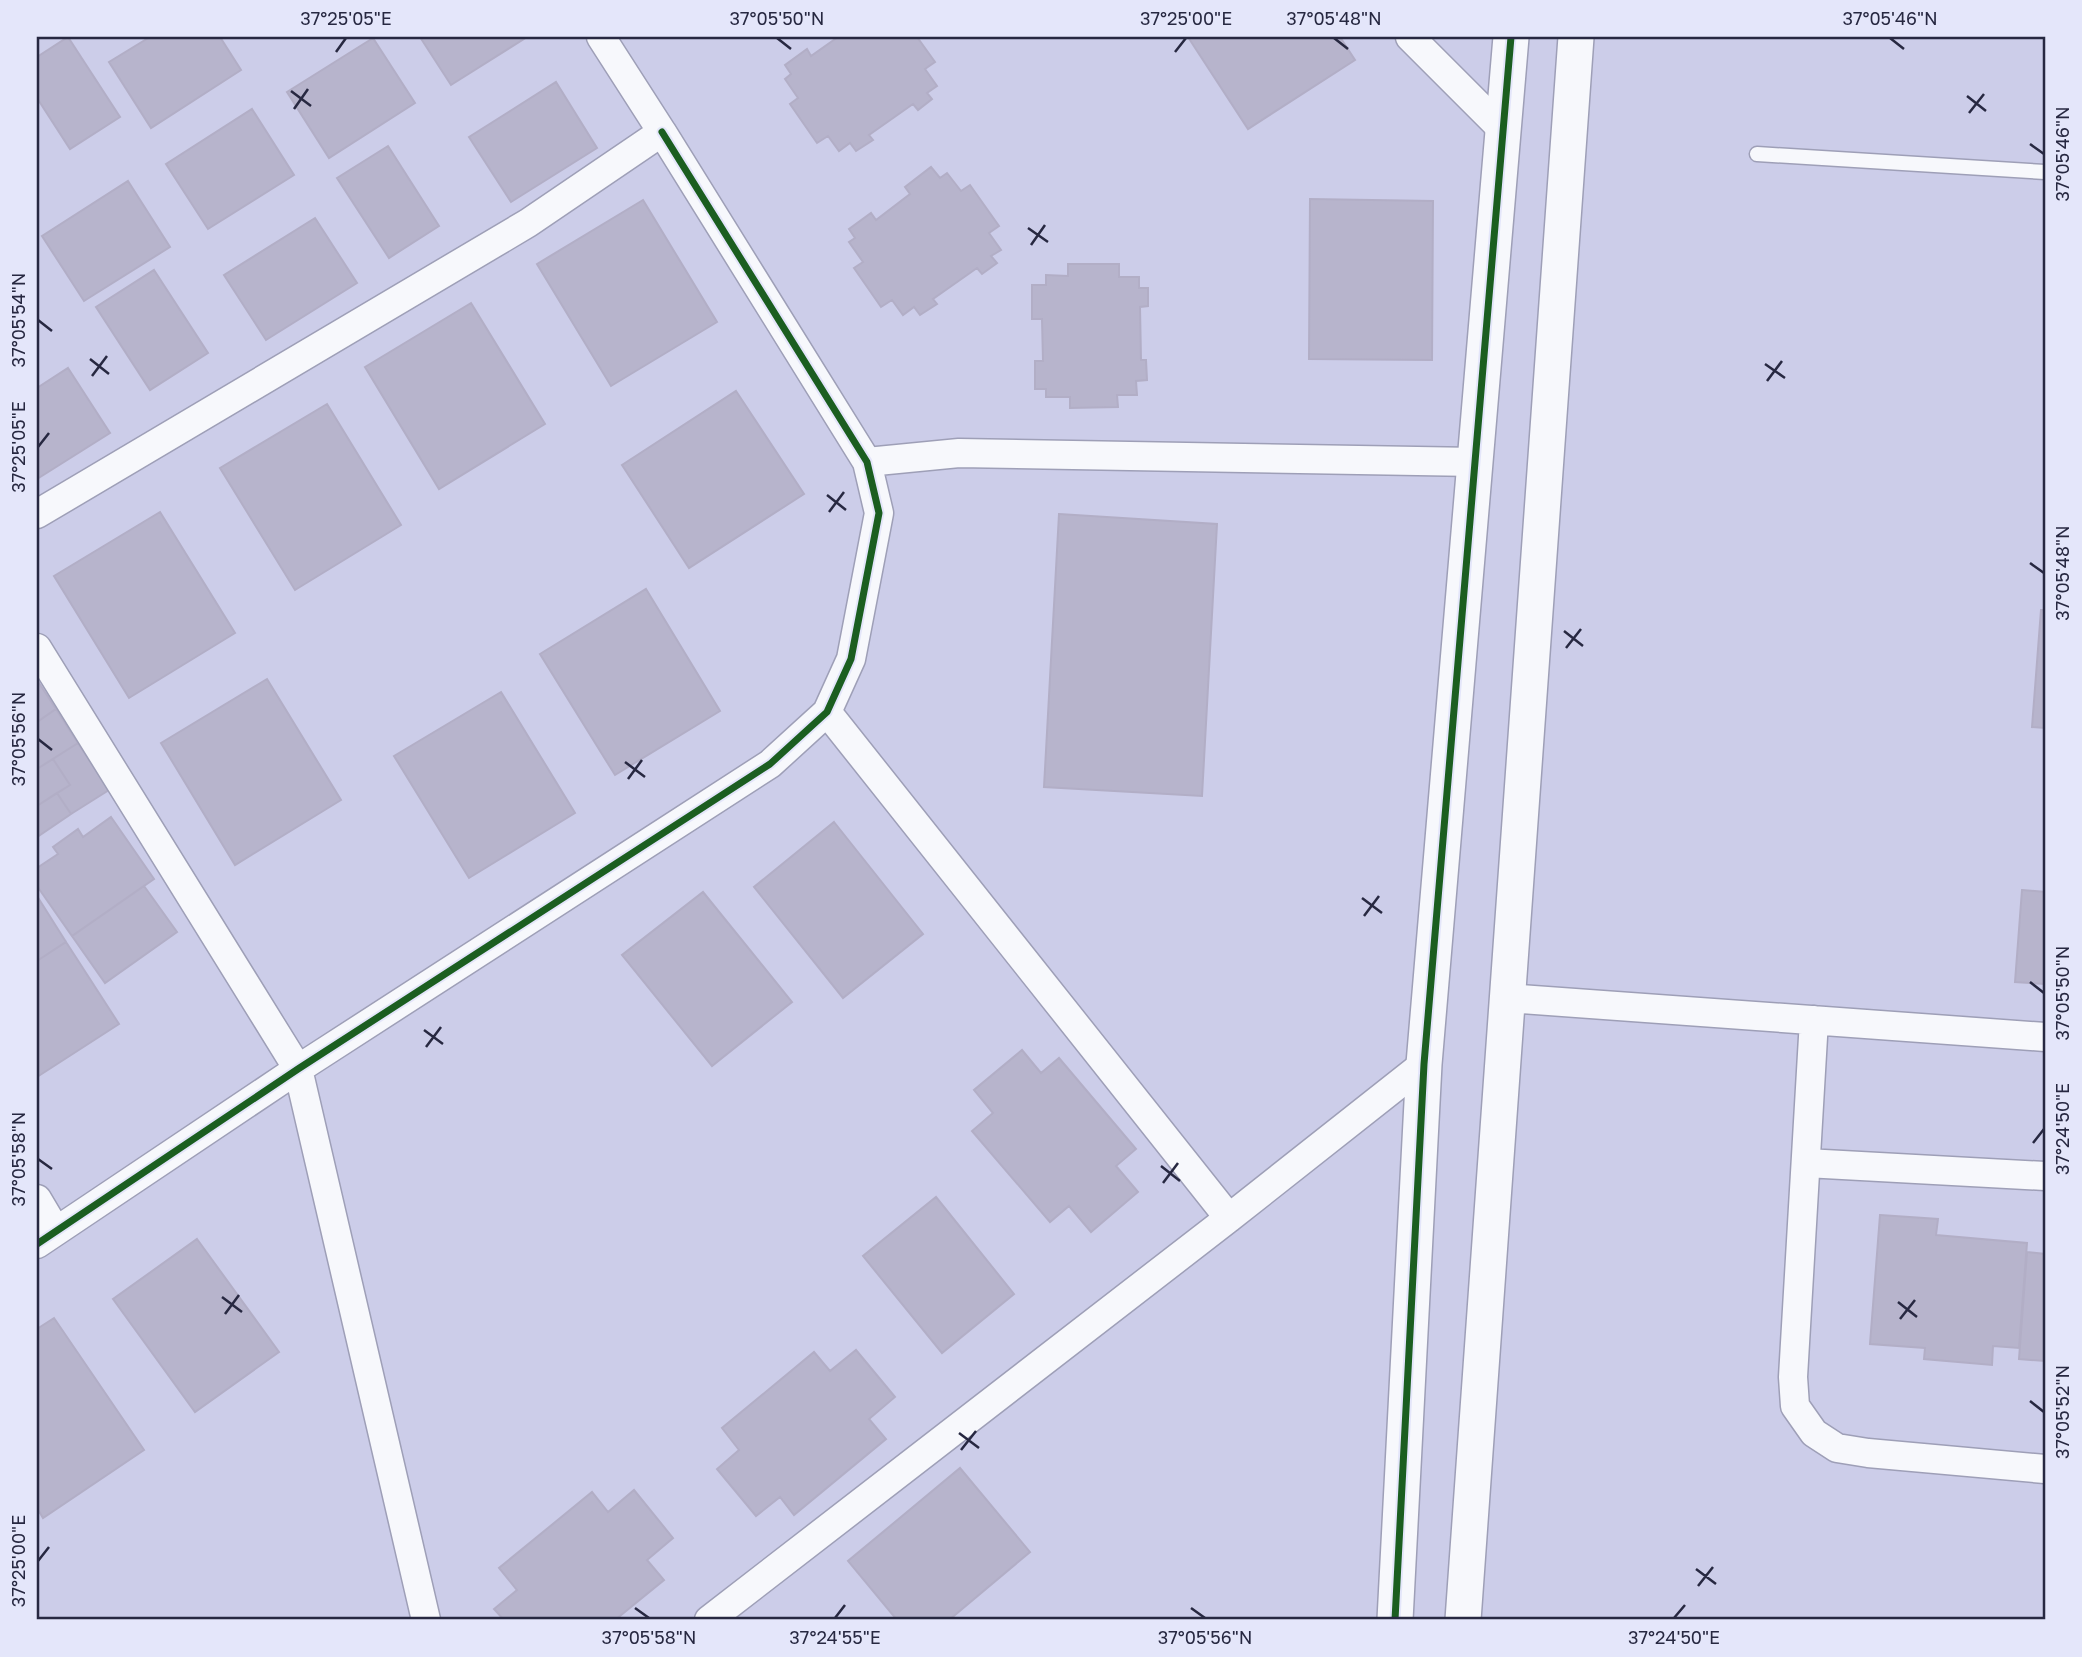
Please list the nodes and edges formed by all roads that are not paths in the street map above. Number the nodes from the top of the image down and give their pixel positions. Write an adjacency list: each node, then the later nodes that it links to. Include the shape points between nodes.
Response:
1 (601, 37): 5 (street)
2 (1410, 37): 6 (street)
3 (1511, 37): 6 (street)
4 (1576, 37): 14 (street)
5 (662, 132): 9 (street); 11 (street, via 528,223)
6 (1505, 132): 10 (street)
7 (1757, 154): 8 (lane)
8 (2045, 172)
9 (867, 462): 10 (street, via 959,453); 13 (street, via 879,513 851,659)
10 (1476, 462): 17 (street)
11 (37, 514)
12 (37, 648): 18 (street)
13 (827, 712): 18 (street, via 770,764); 22 (street)
14 (1507, 998): 15 (street); 28 (street)
15 (1814, 1020): 16 (street); 19 (street)
16 (2045, 1037)
17 (1424, 1064): 22 (street); 27 (street)
18 (298, 1069): 23 (street); 25 (street)
19 (1806, 1163): 20 (street); 24 (street, via 1793,1377 1795,1406 1814,1433 1837,1448 1868,1453)
20 (2045, 1176)
21 (37, 1199): 23 (street)
22 (1229, 1218): 26 (street)
23 (47, 1238)
24 (2045, 1469)
25 (426, 1620)
26 (709, 1620)
27 (1395, 1620)
28 (1463, 1620)

